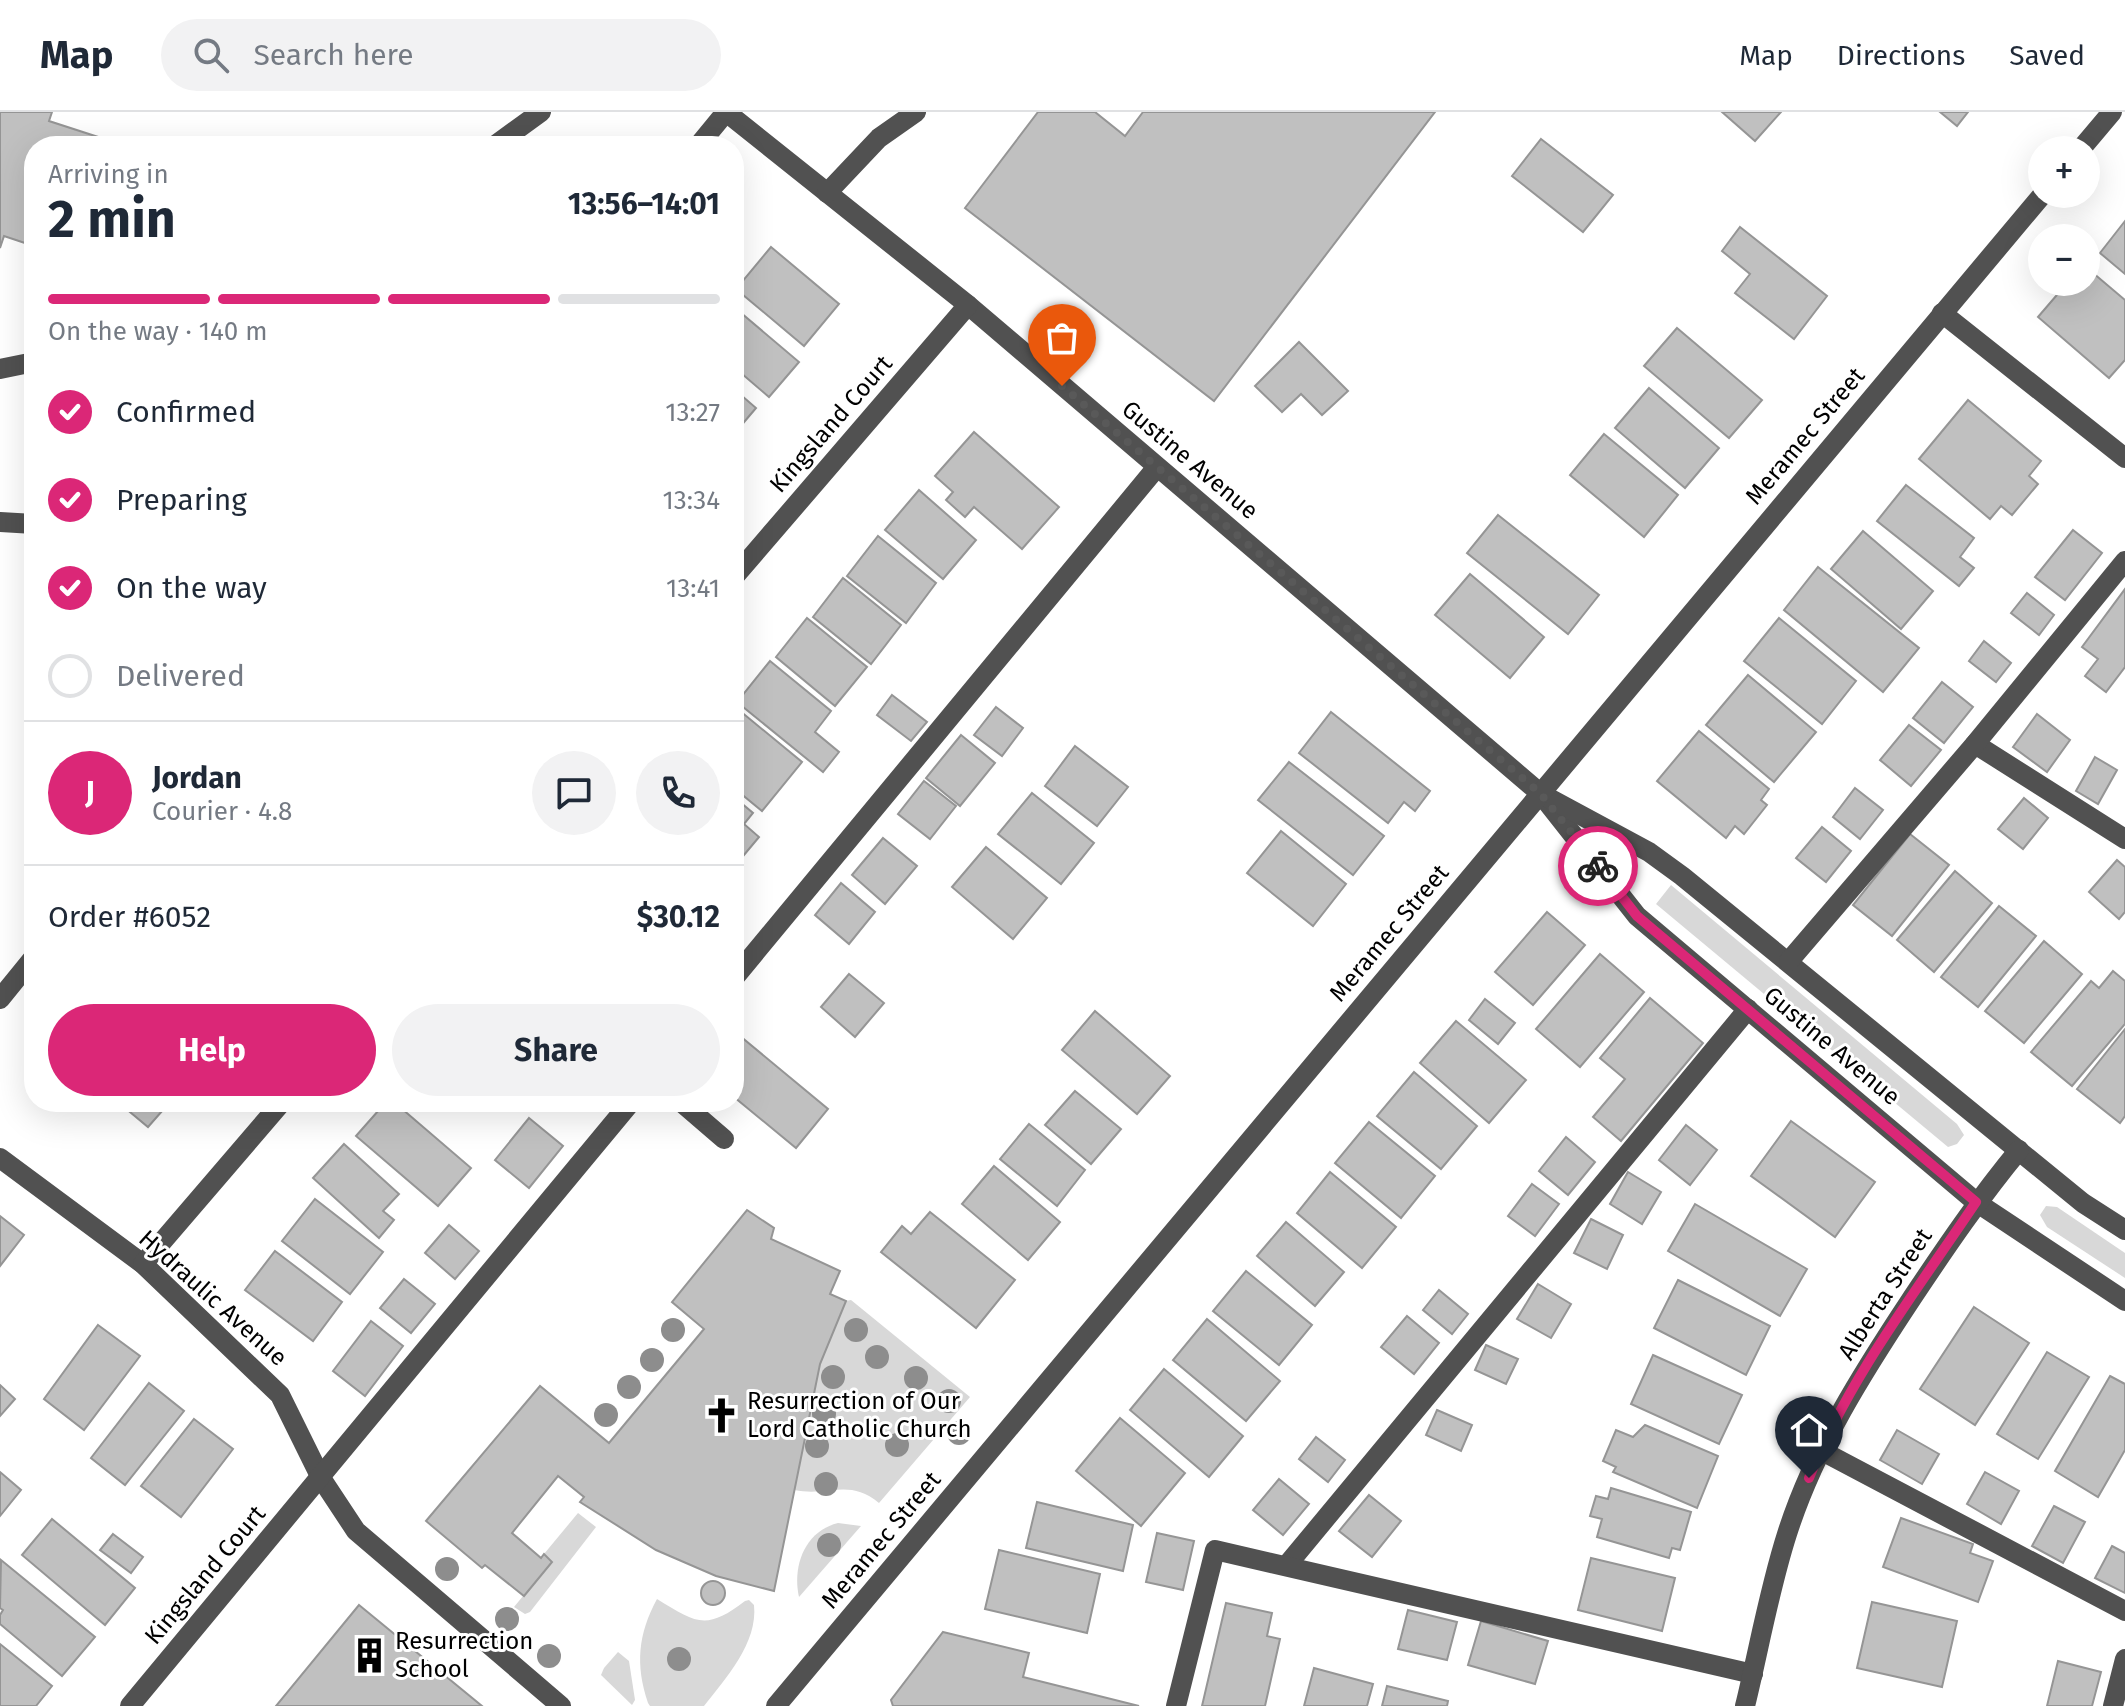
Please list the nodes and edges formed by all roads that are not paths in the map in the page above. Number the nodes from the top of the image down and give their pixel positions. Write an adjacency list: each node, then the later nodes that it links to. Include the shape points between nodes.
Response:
1 (541, 112): 5 (street)
2 (726, 112): 6 (street); 8 (street, Gustine Avenue)
3 (916, 112): 8 (street, via 879,138)
4 (2112, 112): 7 (street)
5 (508, 136)
6 (706, 136)
7 (2092, 136)
8 (827, 193): 10 (street, Gustine Avenue)
9 (2031, 208): 11 (street, Meramec Street)
10 (968, 305): 15 (street, Gustine Avenue); 19 (street, Kingsland Court)
11 (1942, 313): 14 (street); 21 (street, Meramec Street)
12 (24, 364): 13 (street)
13 (0, 369)
14 (2125, 458)
15 (1157, 467): 21 (street, Gustine Avenue); 24 (street)
16 (0, 522): 17 (street)
17 (24, 523)
18 (2125, 561): 20 (street)
19 (744, 565)
20 (1975, 744): 22 (street); 23 (street)
21 (1540, 793): 23 (street, Gustine Avenue, via 1649,852); 27 (street, Gustine Avenue, via 1637,916); 46 (street, Meramec Street)
22 (2125, 839)
23 (1789, 961): 32 (street, Gustine Avenue)
24 (744, 966)
25 (24, 969): 26 (street)
26 (0, 999)
27 (1748, 1009): 34 (street, Gustine Avenue); 40 (street)
28 (273, 1112): 36 (street)
29 (623, 1112): 39 (street, Kingsland Court)
30 (693, 1112): 31 (street)
31 (724, 1139)
32 (2019, 1150): 34 (street, Alberta Street); 35 (street, Gustine Avenue)
33 (0, 1158): 36 (street, Hydraulic Avenue)
34 (1976, 1202): 37 (street, Gustine Avenue); 38 (street, Alberta Street, via 1866,1368)
35 (2125, 1230)
36 (143, 1264): 39 (street, Hydraulic Avenue, via 280,1395)
37 (2125, 1301)
38 (1820, 1450): 41 (street); 43 (street, Alberta Street, via 1787,1534)
39 (321, 1478): 44 (street, Kingsland Court); 45 (street, Hydraulic Avenue, via 356,1531)
40 (1287, 1565): 43 (street); 47 (street, via 1215,1550)
41 (2125, 1611)
42 (2125, 1659): 49 (street)
43 (1753, 1674): 48 (street, Alberta Street)
44 (130, 1706)
45 (561, 1706)
46 (776, 1706)
47 (1176, 1706)
48 (1745, 1706)
49 (2113, 1706)

